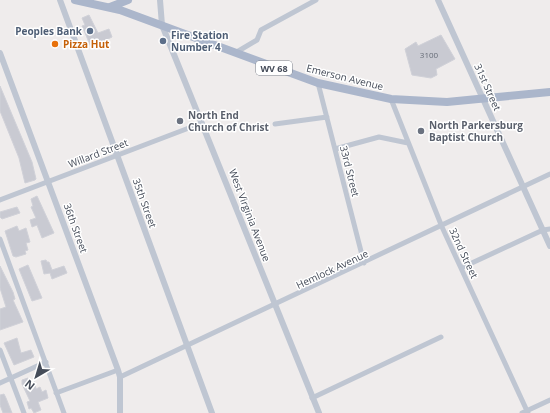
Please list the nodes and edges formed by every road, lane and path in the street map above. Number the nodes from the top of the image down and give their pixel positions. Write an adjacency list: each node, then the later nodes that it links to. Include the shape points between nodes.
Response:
1 (60, 0): 20 (street, 35th Street)
2 (75, 0): 7 (main road, Emerson Avenue / WV 68)
3 (128, 0): 7 (main road)
4 (160, 0): 8 (street, West Virginia Avenue)
5 (316, 0): 10 (street, via 261,30 257,40)
6 (438, 0): 14 (street, 31st Street)
7 (109, 7): 8 (main road, Emerson Avenue / WV 68)
8 (162, 25): 10 (main road, Emerson Avenue / WV 68); 16 (street, West Virginia Avenue)
9 (0, 53): 22 (street, 36th Street)
10 (234, 53): 11 (main road, Emerson Avenue / WV 68)
11 (318, 83): 13 (main road, Emerson Avenue / WV 68); 15 (street, 33rd Street)
12 (550, 92): 14 (main road, Emerson Avenue / WV 68)
13 (390, 99): 14 (main road, Emerson Avenue / WV 68, via 447,102); 18 (street, 32nd Street)
14 (482, 100): 23 (street, 31st Street)
15 (327, 117): 17 (street); 19 (street, 33rd Street)
16 (202, 123): 20 (street, Willard Street); 32 (street, West Virginia Avenue)
17 (275, 124)
18 (408, 142): 19 (street, via 378,137); 25 (street, 32nd Street)
19 (335, 150): 30 (street, 33rd Street)
20 (117, 155): 22 (street, Willard Street); 34 (street, 35th Street)
21 (550, 174): 23 (street, Hemlock Avenue)
22 (48, 182): 24 (street, Willard Street); 37 (street, 36th Street)
23 (523, 188): 25 (street, Hemlock Avenue); 27 (street, 31st Street)
24 (0, 200)
25 (442, 227): 30 (street, Hemlock Avenue); 31 (street, 32nd Street)
26 (550, 229): 27 (street)
27 (542, 230): 29 (street, 31st Street); 31 (street)
28 (0, 239): 36 (street)
29 (550, 246)
30 (364, 263): 32 (street, Hemlock Avenue)
31 (461, 268): 44 (street, 32nd Street)
32 (274, 305): 34 (street, Hemlock Avenue); 42 (street, West Virginia Avenue)
33 (441, 337): 42 (street)
34 (188, 346): 38 (street, Hemlock Avenue); 48 (street, 35th Street)
35 (0, 350): 39 (street)
36 (46, 362): 39 (street); 41 (street)
37 (118, 370): 38 (street, 36th Street); 41 (street)
38 (120, 377): 47 (street, 36th Street)
39 (11, 380): 40 (street); 45 (street)
40 (0, 383)
41 (56, 393): 46 (street)
42 (312, 398): 49 (street, West Virginia Avenue)
43 (550, 400): 44 (street)
44 (525, 412)
45 (24, 413)
46 (64, 413)
47 (120, 413)
48 (212, 413)
49 (319, 413)

